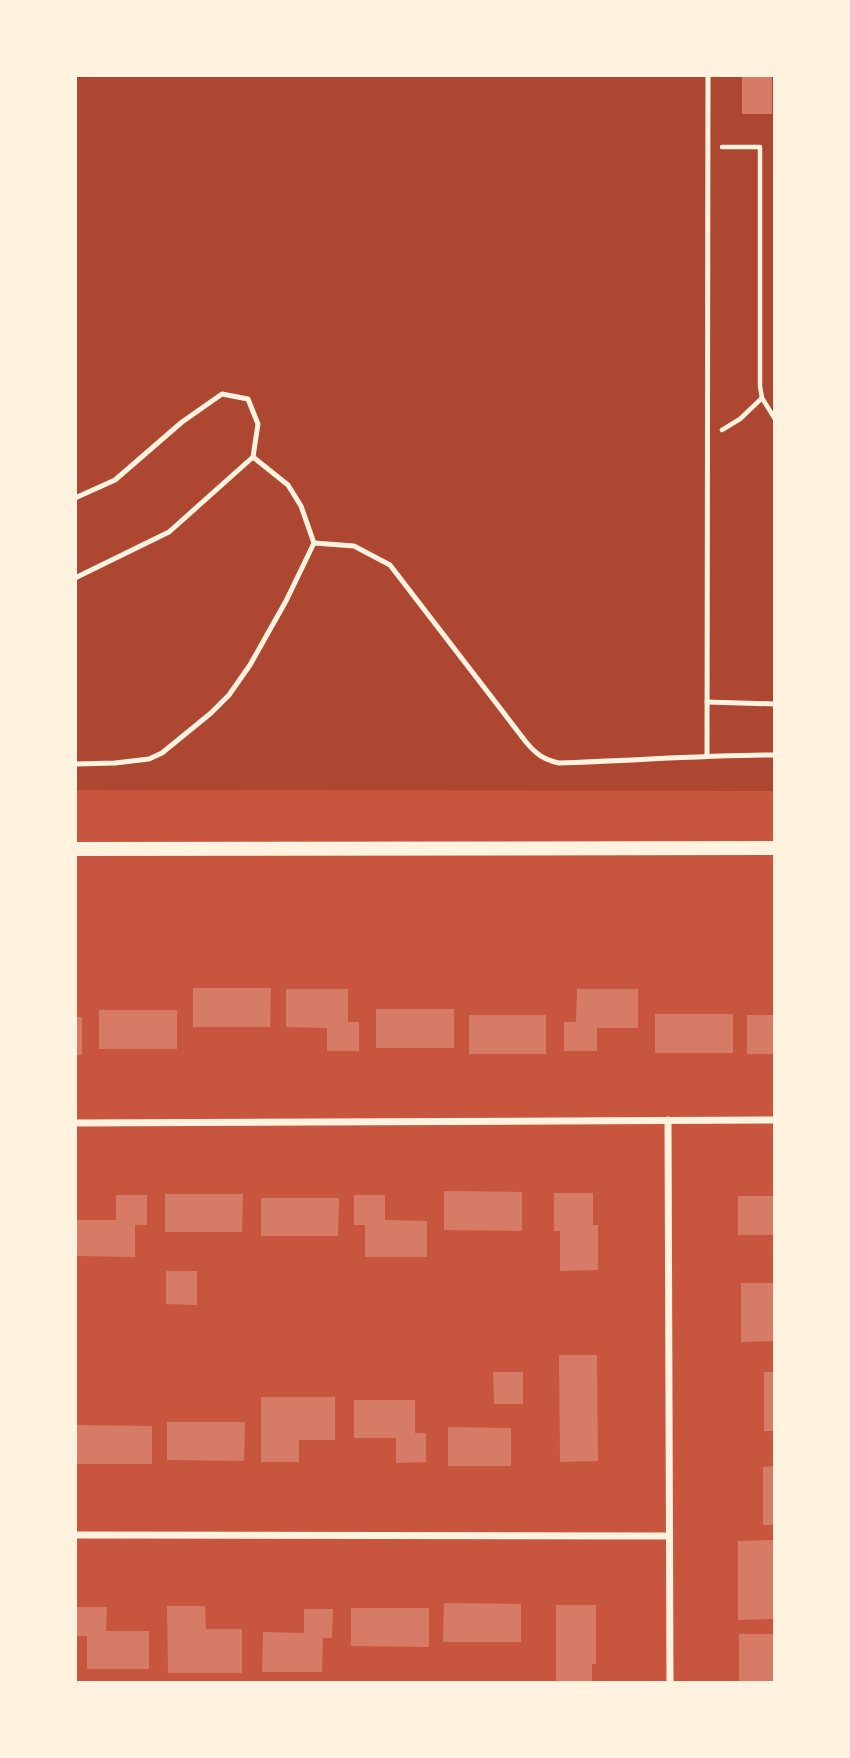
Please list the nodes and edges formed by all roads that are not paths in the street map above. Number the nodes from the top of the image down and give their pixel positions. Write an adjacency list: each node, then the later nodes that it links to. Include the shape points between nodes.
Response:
1 (708, 75): 6 (lane)
2 (253, 457): 3 (lane, via 258,424 248,399 222,394 115,480); 4 (lane, via 288,485); 5 (lane, via 169,532)
3 (75, 498)
4 (314, 543): 8 (lane, via 354,546 390,565 526,742 548,761); 10 (lane, via 250,665 211,713 149,759)
5 (75, 578)
6 (707, 702): 7 (lane); 8 (lane)
7 (775, 704)
8 (707, 755): 9 (lane)
9 (775, 755)
10 (75, 764)
11 (775, 848): 12 (main road)
12 (75, 849)
13 (668, 1120): 14 (street); 15 (street); 17 (street)
14 (775, 1120)
15 (75, 1123)
16 (75, 1535): 17 (street)
17 (669, 1536): 18 (street)
18 (670, 1683)

